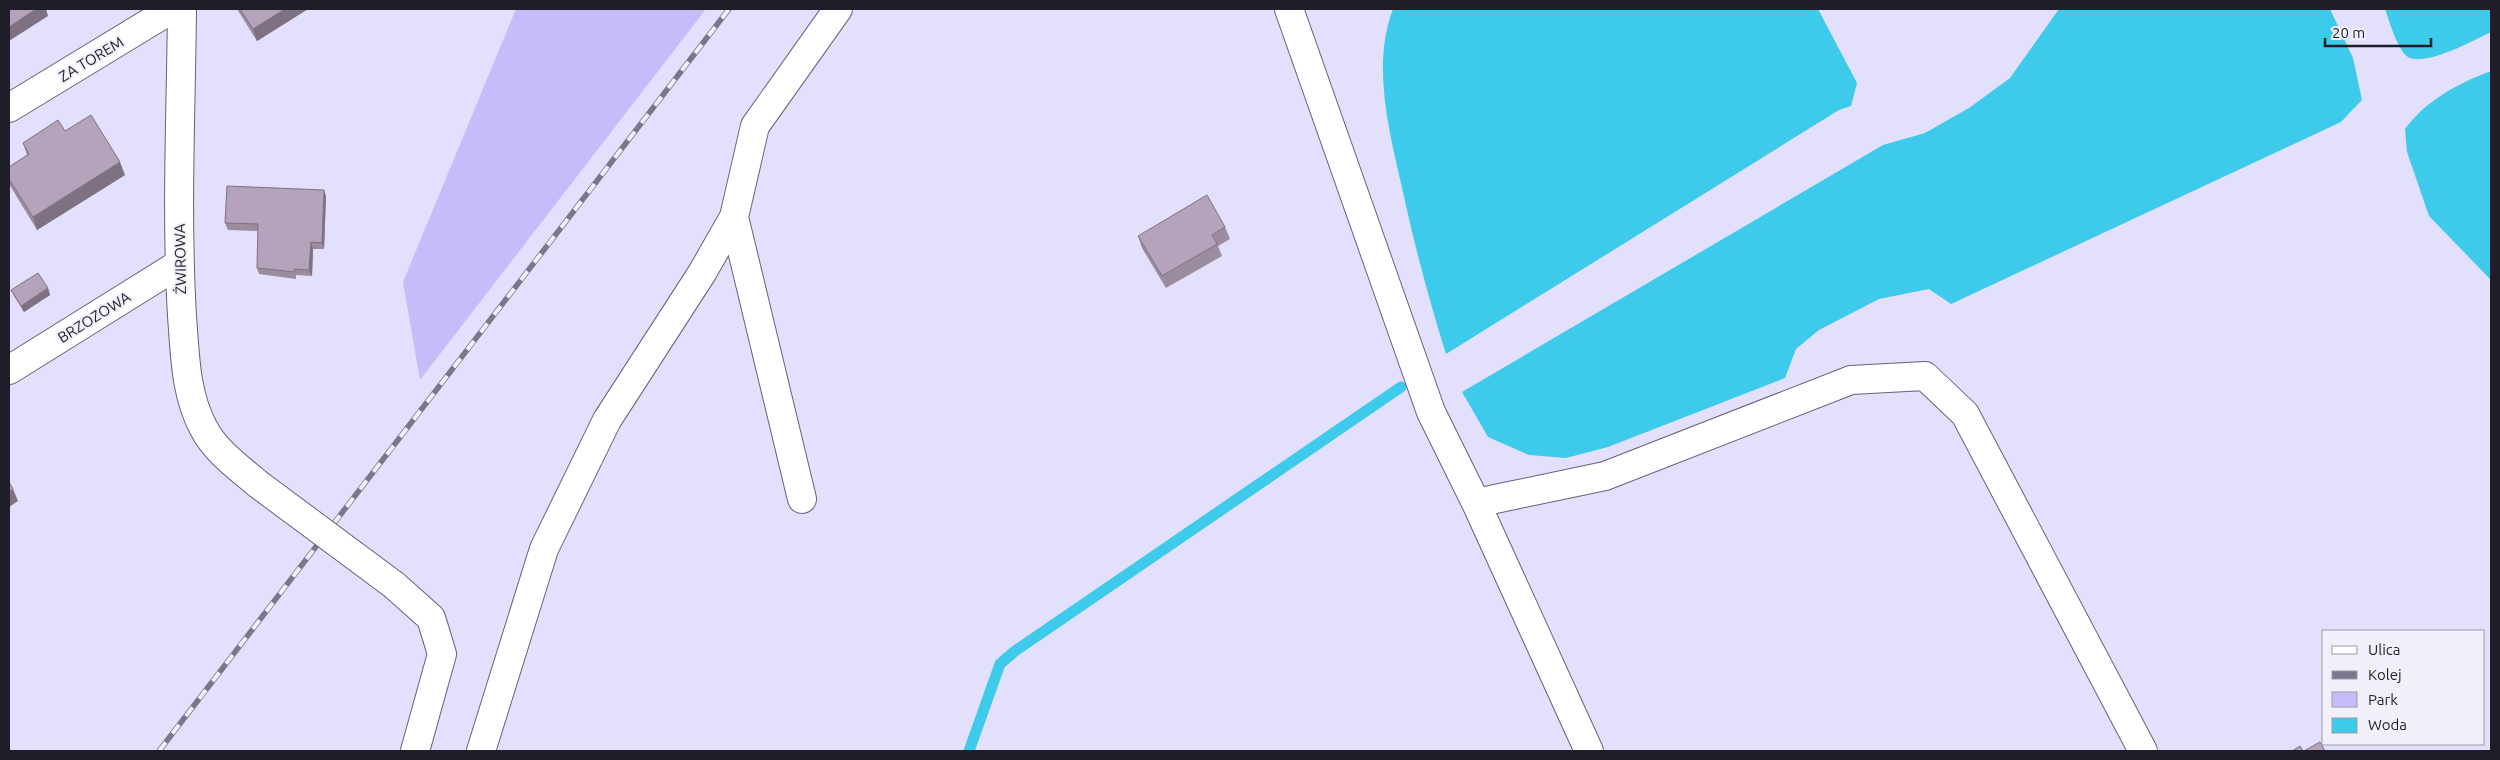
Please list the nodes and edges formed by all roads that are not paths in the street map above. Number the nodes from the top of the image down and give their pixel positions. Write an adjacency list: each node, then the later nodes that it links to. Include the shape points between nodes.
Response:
1 (172, 9): 5 (street, ZA TOREM)
2 (182, 9): 7 (street, ŻWIROWA)
3 (838, 9): 6 (street, via 755,126)
4 (1289, 9): 10 (street, via 1431,412)
5 (9, 108)
6 (734, 217): 9 (street); 12 (street, via 702,273 607,420 544,549)
7 (179, 264): 8 (street, BRZOZOWA); 11 (street, ŻWIROWA, bridge, via 186,368 196,411 215,445 258,484 394,585 431,618 442,654)
8 (9, 370)
9 (802, 499)
10 (1476, 503): 13 (street); 14 (street, via 1605,476 1851,380 1925,376 1965,414)
11 (415, 751)
12 (481, 751)
13 (1589, 751)
14 (2143, 751)

